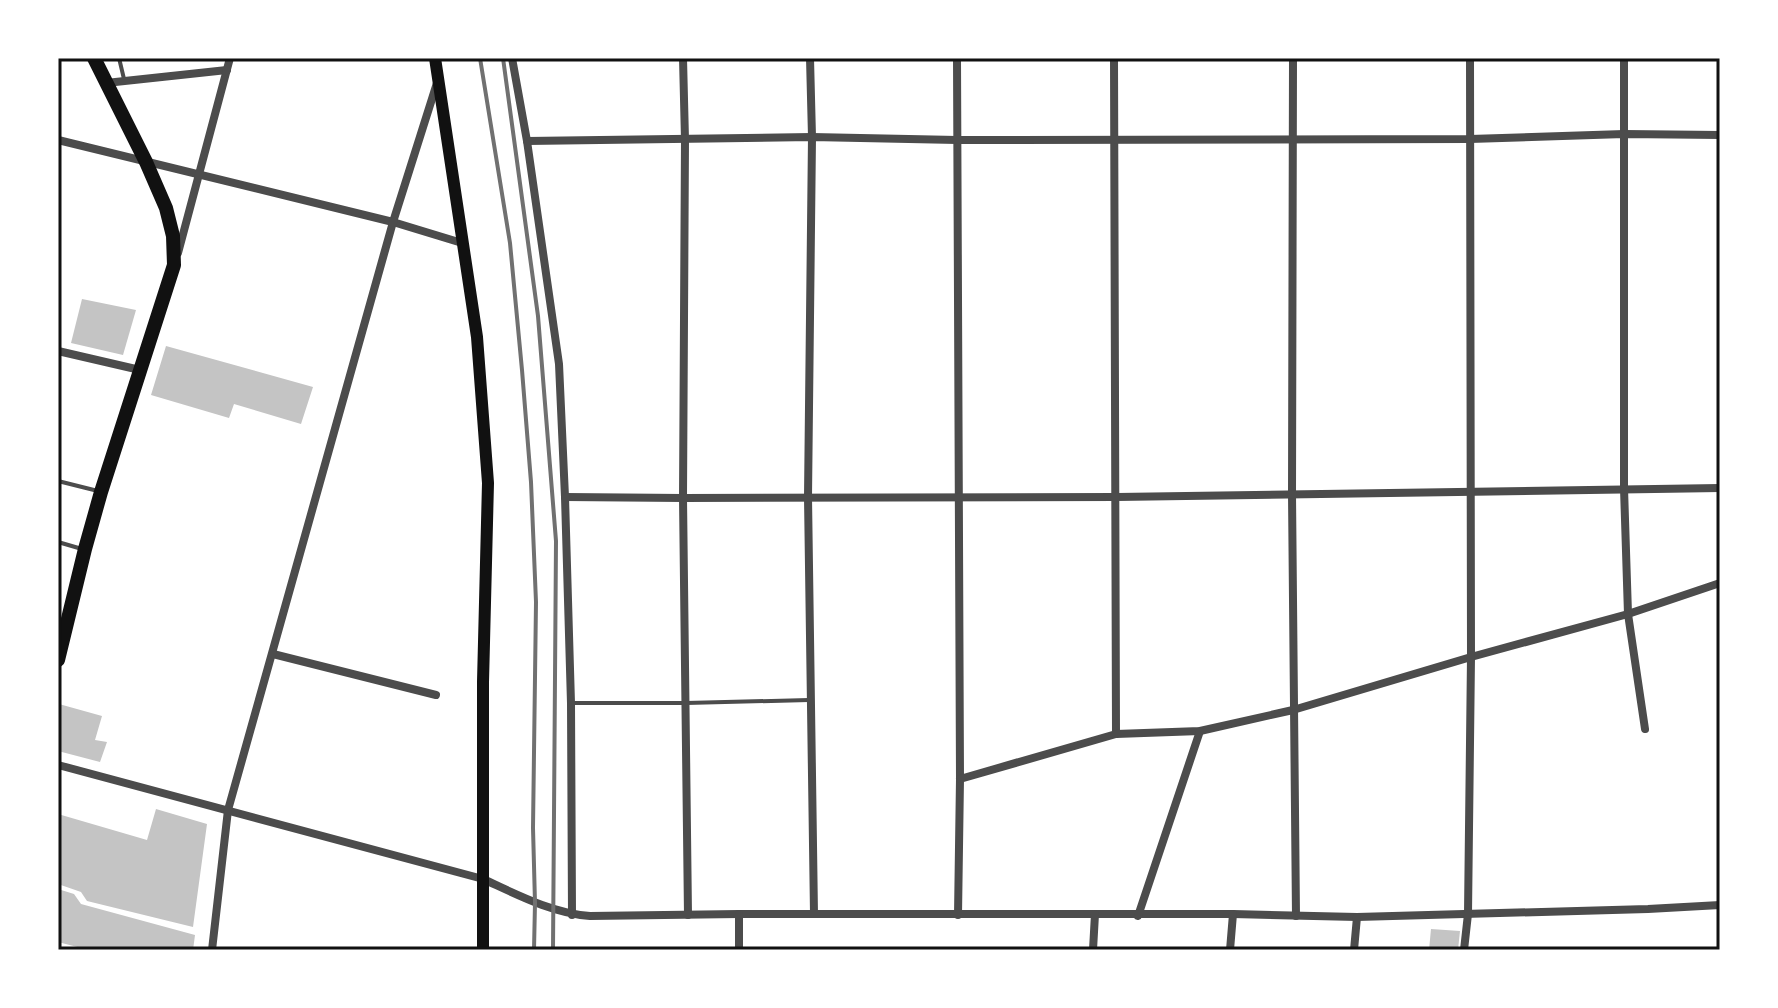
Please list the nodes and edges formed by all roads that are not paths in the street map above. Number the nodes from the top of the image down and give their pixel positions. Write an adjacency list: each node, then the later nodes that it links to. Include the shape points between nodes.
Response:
1 (94, 58): 16 (main road)
2 (119, 58): 14 (lane)
3 (230, 58): 13 (street)
4 (435, 58): 15 (main road)
5 (512, 58): 26 (street)
6 (683, 58): 24 (street)
7 (810, 58): 19 (street)
8 (957, 58): 25 (street)
9 (1114, 58): 20 (street)
10 (1293, 58): 21 (street)
11 (1470, 58): 22 (street)
12 (1624, 58): 17 (street)
13 (227, 70): 14 (street); 28 (street)
14 (125, 81): 16 (street)
15 (437, 82): 29 (street); 30 (main road)
16 (106, 83): 27 (main road)
17 (1624, 134): 18 (street); 22 (street); 35 (street)
18 (1720, 135)
19 (812, 137): 24 (street); 25 (street); 41 (street)
20 (1115, 138): 21 (street); 25 (street); 42 (street)
21 (1293, 138): 22 (street); 39 (street)
22 (1470, 139): 37 (street)
23 (58, 140): 27 (street)
24 (685, 140): 26 (street); 43 (street)
25 (957, 140): 44 (street)
26 (527, 141): 40 (street, via 559,364)
27 (146, 162): 28 (street); 31 (main road, via 166,208)
28 (200, 173): 29 (street); 31 (street)
29 (393, 222): 30 (street); 49 (street)
30 (462, 243): 63 (main road, via 477,337 488,483)
31 (174, 265): 33 (main road)
32 (58, 351): 33 (street)
33 (140, 370): 38 (main road)
34 (58, 481): 38 (lane)
35 (1624, 488): 36 (street); 37 (street); 48 (street)
36 (1720, 488)
37 (1471, 490): 39 (street); 50 (street)
38 (101, 492): 46 (main road)
39 (1292, 494): 42 (street); 56 (street)
40 (565, 497): 43 (street); 54 (street)
41 (808, 497): 43 (street); 44 (street); 53 (street)
42 (1117, 497): 44 (street); 59 (street)
43 (683, 498): 55 (street)
44 (959, 498): 61 (street)
45 (58, 542): 46 (lane)
46 (85, 549): 51 (main road)
47 (1720, 583): 48 (street)
48 (1628, 614): 50 (street); 57 (street)
49 (273, 654): 52 (street); 62 (street)
50 (1471, 657): 56 (street); 69 (street)
51 (58, 660)
52 (436, 695)
53 (811, 700): 55 (lane); 66 (street)
54 (571, 703): 55 (lane); 70 (street)
55 (686, 703): 71 (street)
56 (1293, 710): 58 (street); 74 (street)
57 (1645, 729)
58 (1200, 731): 59 (street); 73 (street)
59 (1116, 734): 61 (street)
60 (58, 765): 62 (street)
61 (960, 779): 72 (street)
62 (228, 810): 63 (street); 76 (street)
63 (483, 879): 70 (street); 77 (main road)
64 (1720, 905): 69 (street)
65 (739, 914): 66 (street); 71 (street); 78 (street)
66 (814, 914): 72 (street)
67 (1095, 914): 72 (street); 73 (street); 79 (street)
68 (1233, 914): 73 (street); 74 (street); 80 (street)
69 (1468, 914): 75 (street); 82 (street)
70 (572, 915): 71 (street)
71 (688, 915)
72 (958, 915)
73 (1138, 916)
74 (1296, 916): 75 (street)
75 (1357, 917): 81 (street)
76 (212, 950)
77 (483, 950)
78 (739, 950)
79 (1093, 950)
80 (1230, 950)
81 (1354, 950)
82 (1464, 950)

